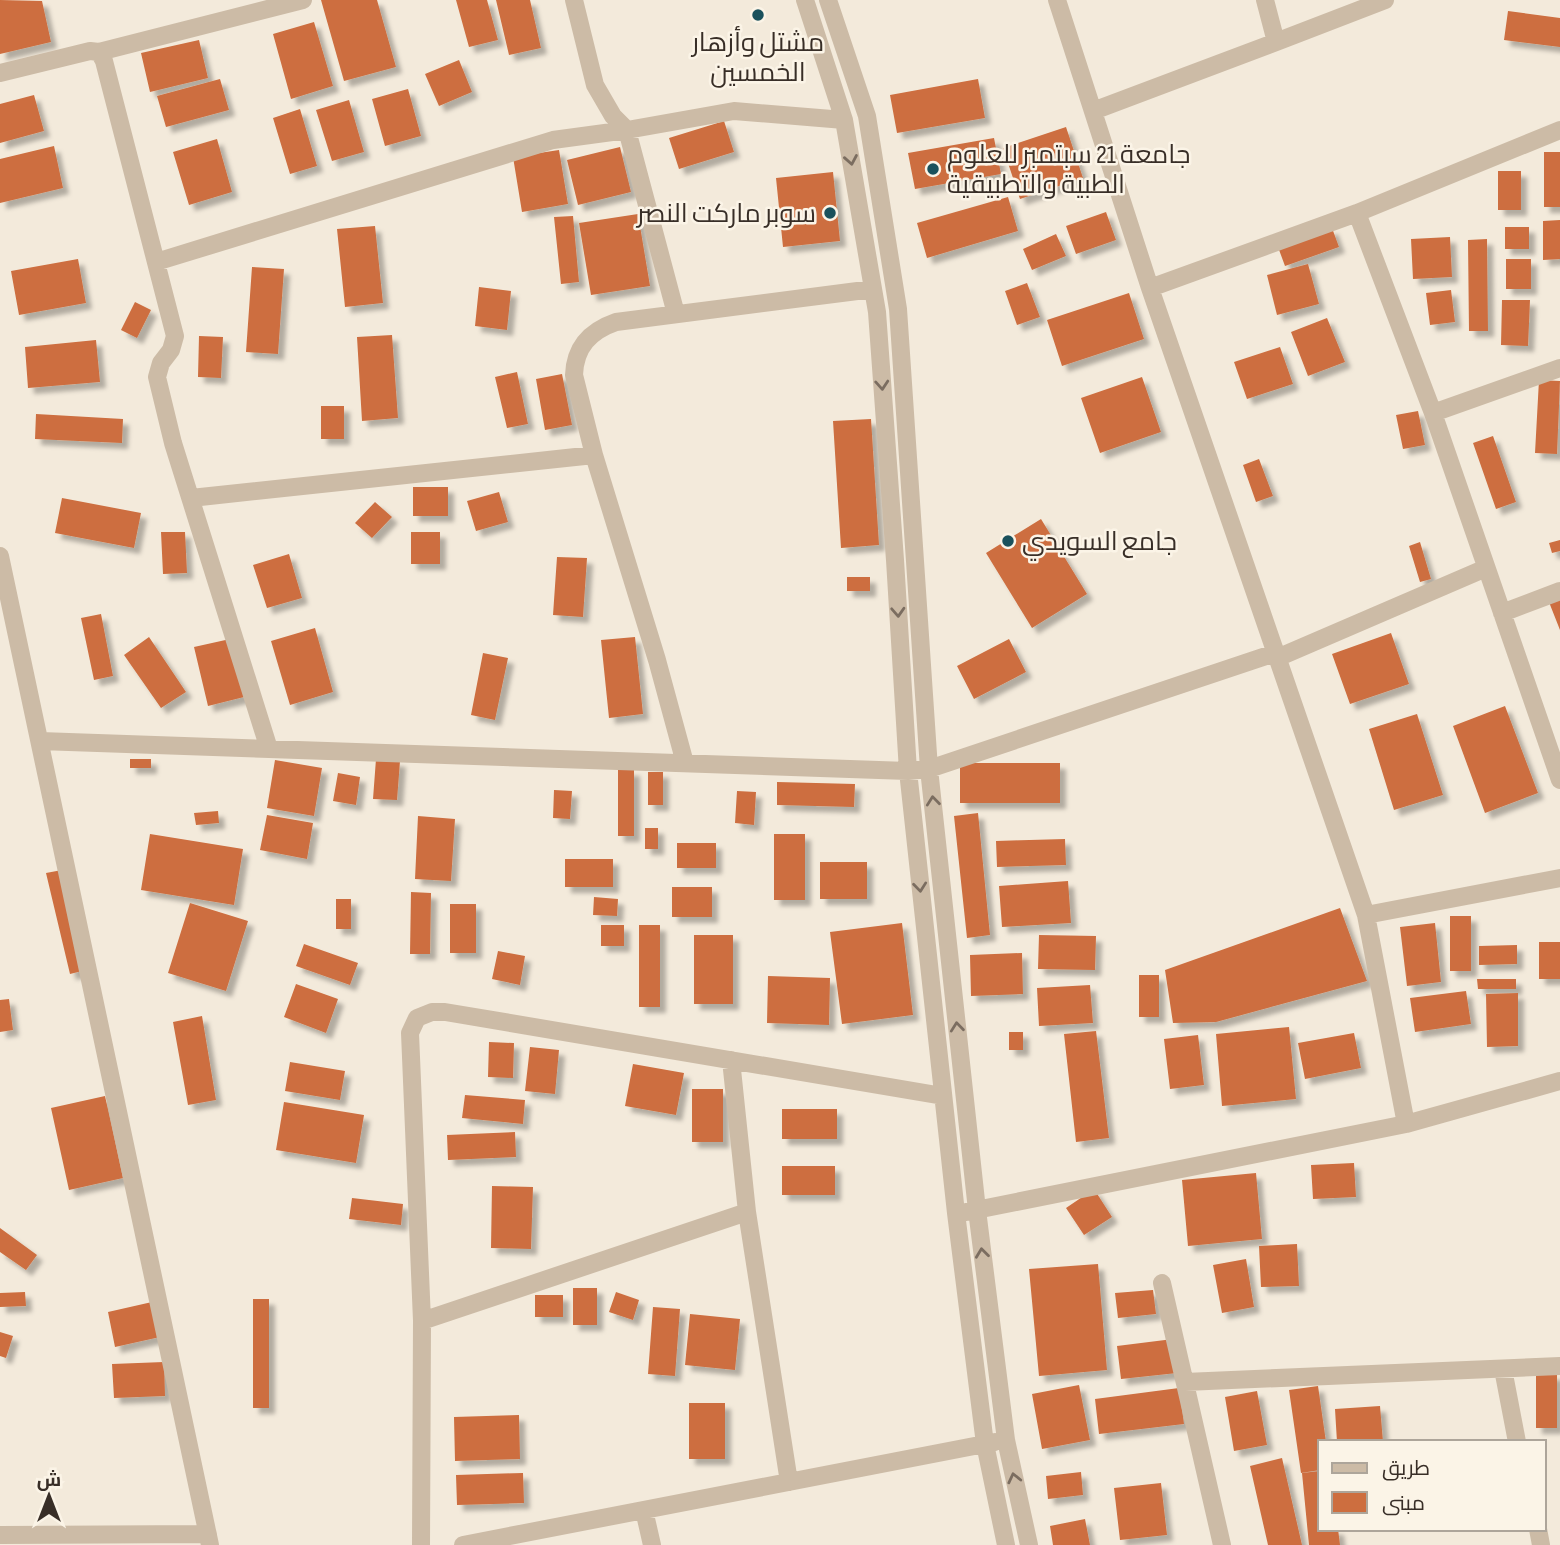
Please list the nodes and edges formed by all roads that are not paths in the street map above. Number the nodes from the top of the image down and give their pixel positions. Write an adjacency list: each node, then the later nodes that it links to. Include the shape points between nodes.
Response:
1 (303, 0): 9 (street)
2 (574, 0): 13 (street, via 595,85)
3 (805, 0): 12 (street)
4 (828, 0): 32 (street, via 867,116 898,309)
5 (1057, 0): 11 (street)
6 (1265, 0): 8 (street)
7 (1385, 0): 8 (street)
8 (1276, 43): 11 (street)
9 (99, 52): 10 (street); 16 (street)
10 (0, 73)
11 (1093, 111): 17 (street)
12 (844, 120): 13 (street, via 734,111); 18 (street, one-way to 18)
13 (627, 130): 16 (street, via 553,140); 19 (street)
14 (1560, 130): 15 (street)
15 (1357, 213): 17 (street); 21 (street)
16 (156, 262): 23 (street, via 175,336 157,377)
17 (1150, 288): 28 (street)
18 (873, 289): 19 (street); 33 (street, one-way to 33)
19 (676, 314): 22 (street, via 616,322 593,334 578,352 574,374)
20 (1560, 368): 21 (street)
21 (1433, 413): 25 (street)
22 (594, 455): 23 (street); 31 (street)
23 (191, 498): 30 (street)
24 (0, 556): 29 (street)
25 (1486, 568): 27 (street); 28 (street)
26 (1560, 591): 27 (street)
27 (1502, 612): 34 (street)
28 (1276, 656): 32 (street); 36 (street)
29 (40, 741): 30 (street); 55 (street)
30 (269, 749): 31 (street)
31 (685, 763): 33 (street)
32 (929, 769): 33 (street); 41 (street, one-way to 32)
33 (908, 771): 39 (street, one-way to 39)
34 (1560, 780)
35 (1560, 878): 36 (street)
36 (1366, 915): 40 (street)
37 (731, 1060): 39 (street); 42 (street); 45 (street, via 445,1012 417,1018 410,1032)
38 (1560, 1081): 40 (street)
39 (943, 1096): 43 (street)
40 (1406, 1124): 41 (street)
41 (977, 1210): 43 (street); 49 (street, one-way to 41)
42 (747, 1212): 45 (street); 52 (street)
43 (956, 1213): 51 (street)
44 (1162, 1283): 48 (street)
45 (422, 1321): 56 (street)
46 (1560, 1366): 47 (street)
47 (1503, 1369): 48 (street); 50 (street)
48 (1185, 1382): 61 (street)
49 (1006, 1440): 51 (street); 60 (street, one-way to 49)
50 (1517, 1440)
51 (985, 1444): 52 (street); 59 (street)
52 (789, 1482): 53 (street)
53 (644, 1510): 57 (street); 58 (street)
54 (0, 1535): 55 (street)
55 (209, 1540)
56 (421, 1545)
57 (463, 1545)
58 (652, 1545)
59 (1006, 1545)
60 (1029, 1545)
61 (1222, 1545)

